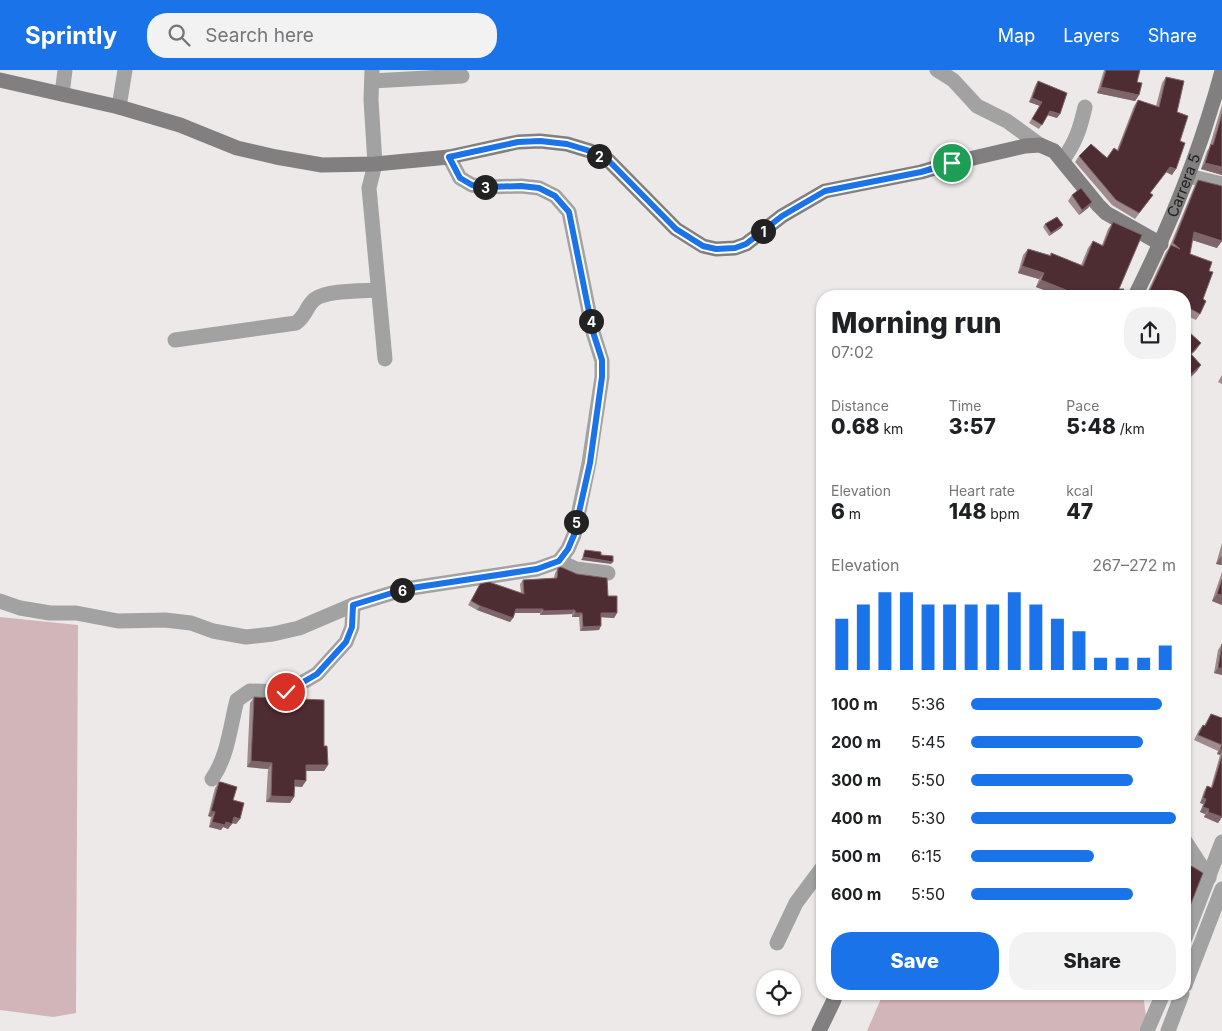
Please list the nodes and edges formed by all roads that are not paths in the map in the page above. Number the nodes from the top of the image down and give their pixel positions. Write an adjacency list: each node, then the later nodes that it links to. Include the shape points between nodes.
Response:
1 (65, 70): 9 (street)
2 (125, 70): 11 (street)
3 (937, 70): 6 (street)
4 (1222, 74): 16 (street, Carrera 5)
5 (372, 75): 7 (street); 15 (street)
6 (956, 75): 12 (street, via 977,106 1007,121)
7 (462, 76)
8 (0, 80): 9 (street)
9 (62, 94): 11 (street)
10 (1085, 106): 14 (street, via 1081,126)
11 (119, 107): 15 (street, via 180,125 237,148 276,157 322,165)
12 (1040, 145): 13 (street, via 1012,148 921,172 825,191 782,216 746,244 716,249 703,246 676,229 609,161 590,151 540,141 518,142); 14 (street, via 1054,151)
13 (449, 157): 15 (street); 23 (street, via 460,178 472,185 539,188 555,196 569,212 593,332 602,360 602,377 590,463 574,535)
14 (1063, 160): 18 (street, via 1106,213)
15 (375, 164): 19 (street, via 369,188)
16 (1188, 176): 17 (street); 18 (street, Carrera 5)
17 (1222, 184)
18 (1161, 244): 20 (street, Carrera 5)
19 (378, 290): 21 (street, via 328,294 317,298 296,324); 22 (street)
20 (1138, 290)
21 (174, 340)
22 (385, 359)
23 (559, 561): 24 (street, via 576,569); 26 (street, via 537,569 405,589)
24 (608, 574)
25 (0, 601): 26 (street, via 50,614 76,613 118,621 191,623 246,638 298,628)
26 (353, 605): 27 (street, via 352,627 346,642 317,674 286,692 250,690 237,700 226,750)
27 (212, 779)
28 (1222, 842): 31 (street)
29 (1191, 850): 31 (street)
30 (816, 876): 34 (street, via 796,903)
31 (1209, 878): 33 (street)
32 (1222, 889): 35 (street)
33 (1191, 923)
34 (777, 944)
35 (1191, 968)
36 (834, 1000): 39 (street)
37 (1161, 1000): 40 (street)
38 (1179, 1000): 41 (street)
39 (819, 1031)
40 (1148, 1031)
41 (1168, 1031)

